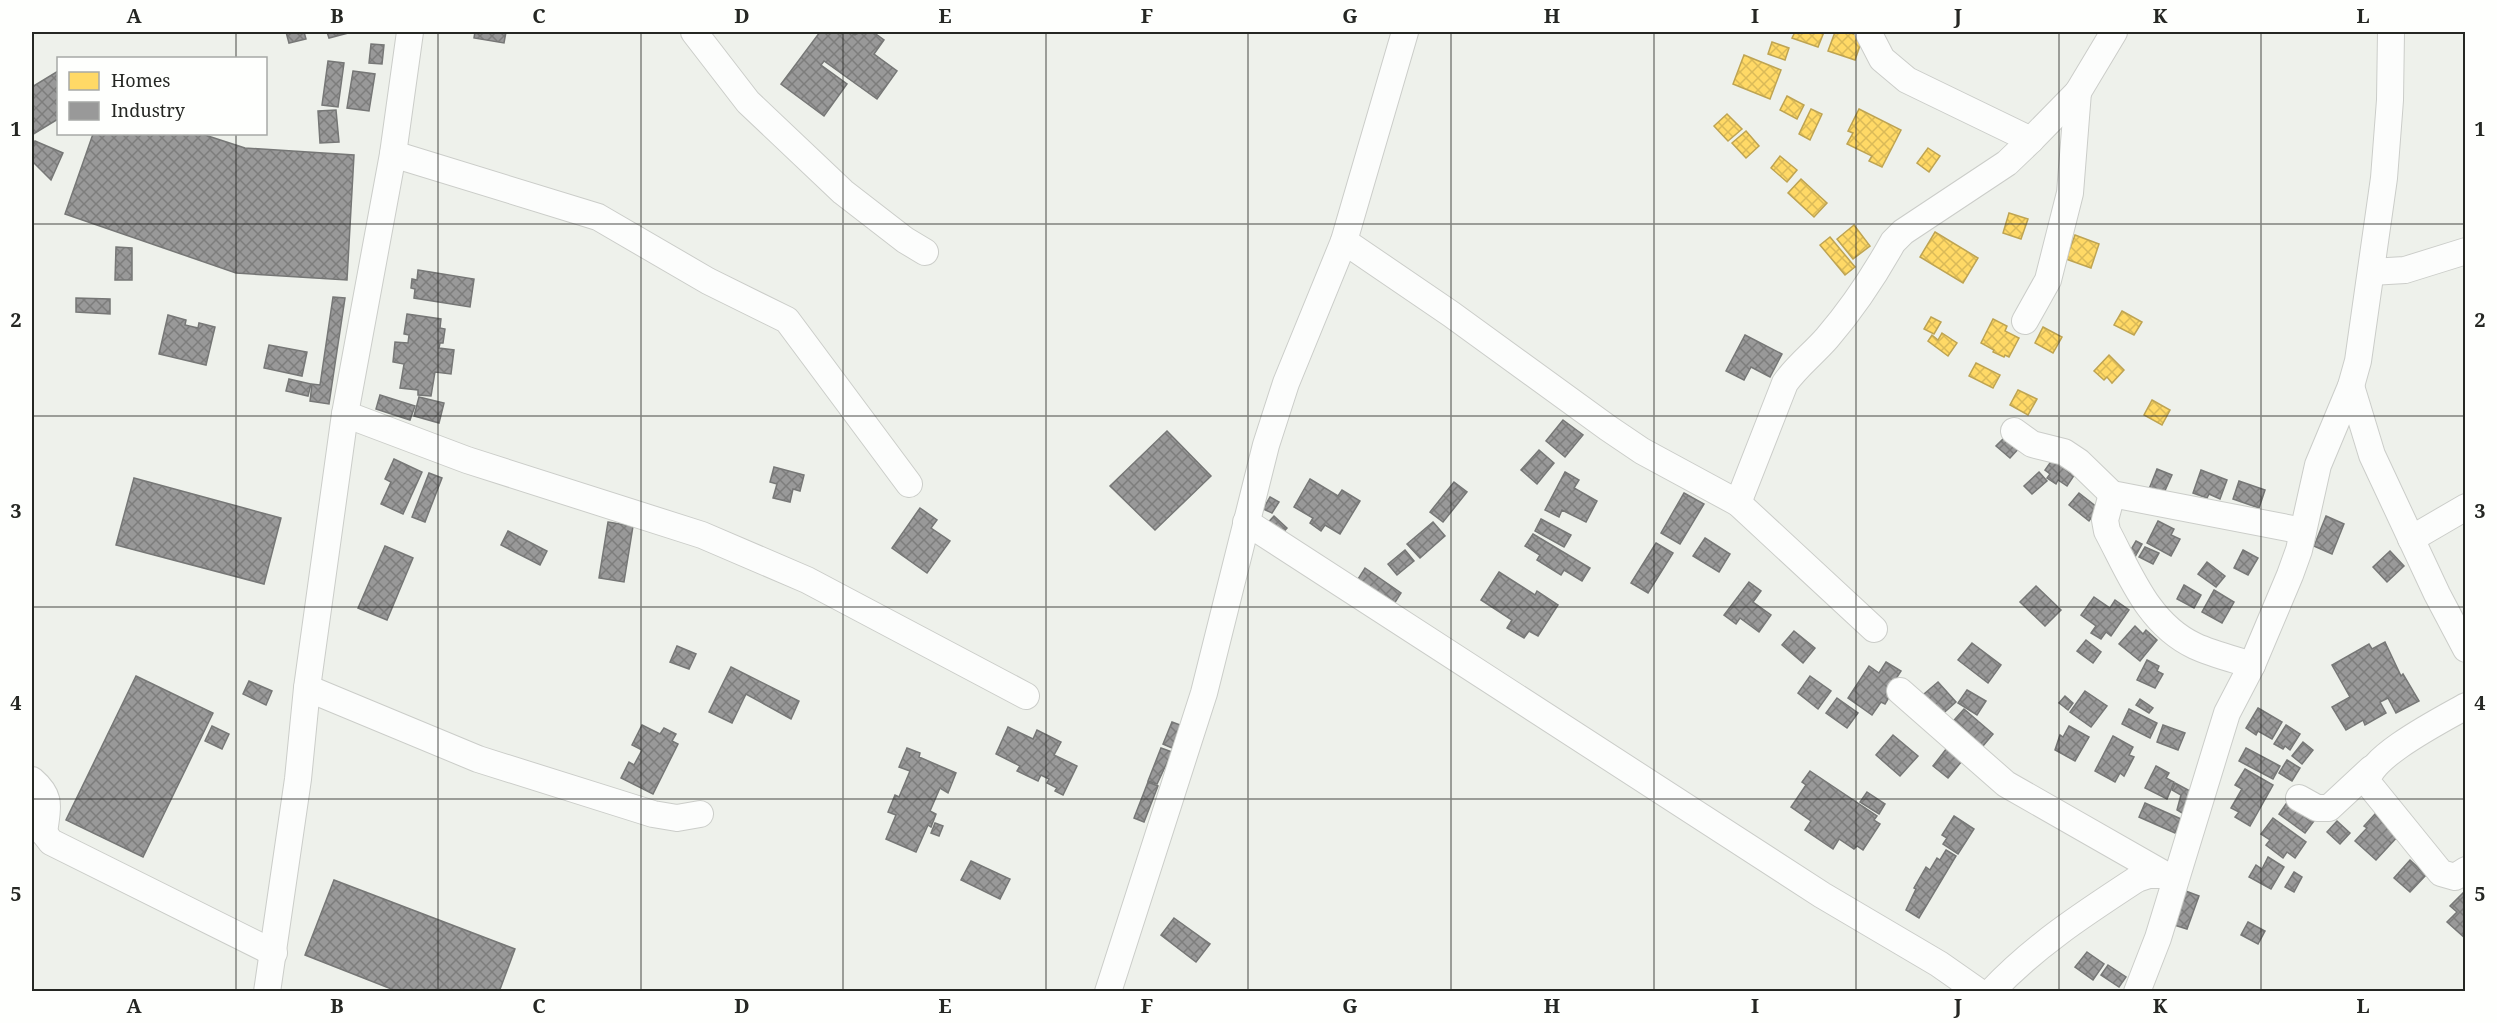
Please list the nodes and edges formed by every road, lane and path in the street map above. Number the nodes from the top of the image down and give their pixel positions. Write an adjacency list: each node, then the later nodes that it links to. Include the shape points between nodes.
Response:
1 (410, 32): 9 (street)
2 (694, 32): 12 (street, via 748,102 843,192)
3 (1405, 32): 10 (street)
4 (1868, 32): 8 (street, via 1882,59 1907,80)
5 (2114, 32): 7 (street)
6 (2391, 32): 13 (street, via 2384,178)
7 (2078, 92): 8 (street); 14 (street, via 2070,193 2048,280)
8 (2031, 140): 20 (street, via 2007,163 1902,232 1893,242 1844,318 1785,383)
9 (393, 154): 16 (street); 18 (street, via 598,217 708,281 786,320)
10 (1344, 241): 20 (street, via 1642,451); 22 (street, via 1286,382)
11 (2466, 251): 13 (street, via 2405,270)
12 (925, 252)
13 (2371, 272): 15 (street)
14 (2025, 321)
15 (2351, 386): 23 (street, via 2318,465); 24 (street, via 2372,455)
16 (345, 414): 28 (street); 30 (street, via 467,460 702,535 807,580)
17 (2014, 432): 19 (street, via 2032,444 2064,452)
18 (909, 484)
19 (2112, 494): 23 (street); 27 (street, via 2105,520 2107,531 2153,614 2171,632 2195,646)
20 (1738, 503): 25 (street)
21 (2466, 507): 24 (street)
22 (1246, 522): 41 (street, via 1204,693); 42 (street, via 1822,895)
23 (2303, 531): 27 (street, via 2290,575)
24 (2411, 539): 26 (street)
25 (1874, 629)
26 (2466, 649)
27 (2252, 665): 38 (street, via 2227,713)
28 (307, 688): 35 (street, via 478,759 653,814 677,818); 39 (street)
29 (1900, 691): 38 (street, via 2025,797)
30 (1026, 696)
31 (2466, 706): 32 (street, via 2402,744)
32 (2371, 769): 34 (street, via 2329,808 2317,808); 37 (street, via 2368,783 2441,873 2455,878)
33 (32, 780): 36 (street, via 43,790 48,802)
34 (2299, 798)
35 (700, 814)
36 (38, 827): 39 (street, via 51,842)
37 (2466, 870)
38 (2169, 875): 43 (street, via 2137,879 2066,925 2018,963); 44 (street, via 2158,938)
39 (274, 953): 40 (street)
40 (267, 992)
41 (1108, 992)
42 (1979, 992)
43 (1991, 992)
44 (2137, 992)

